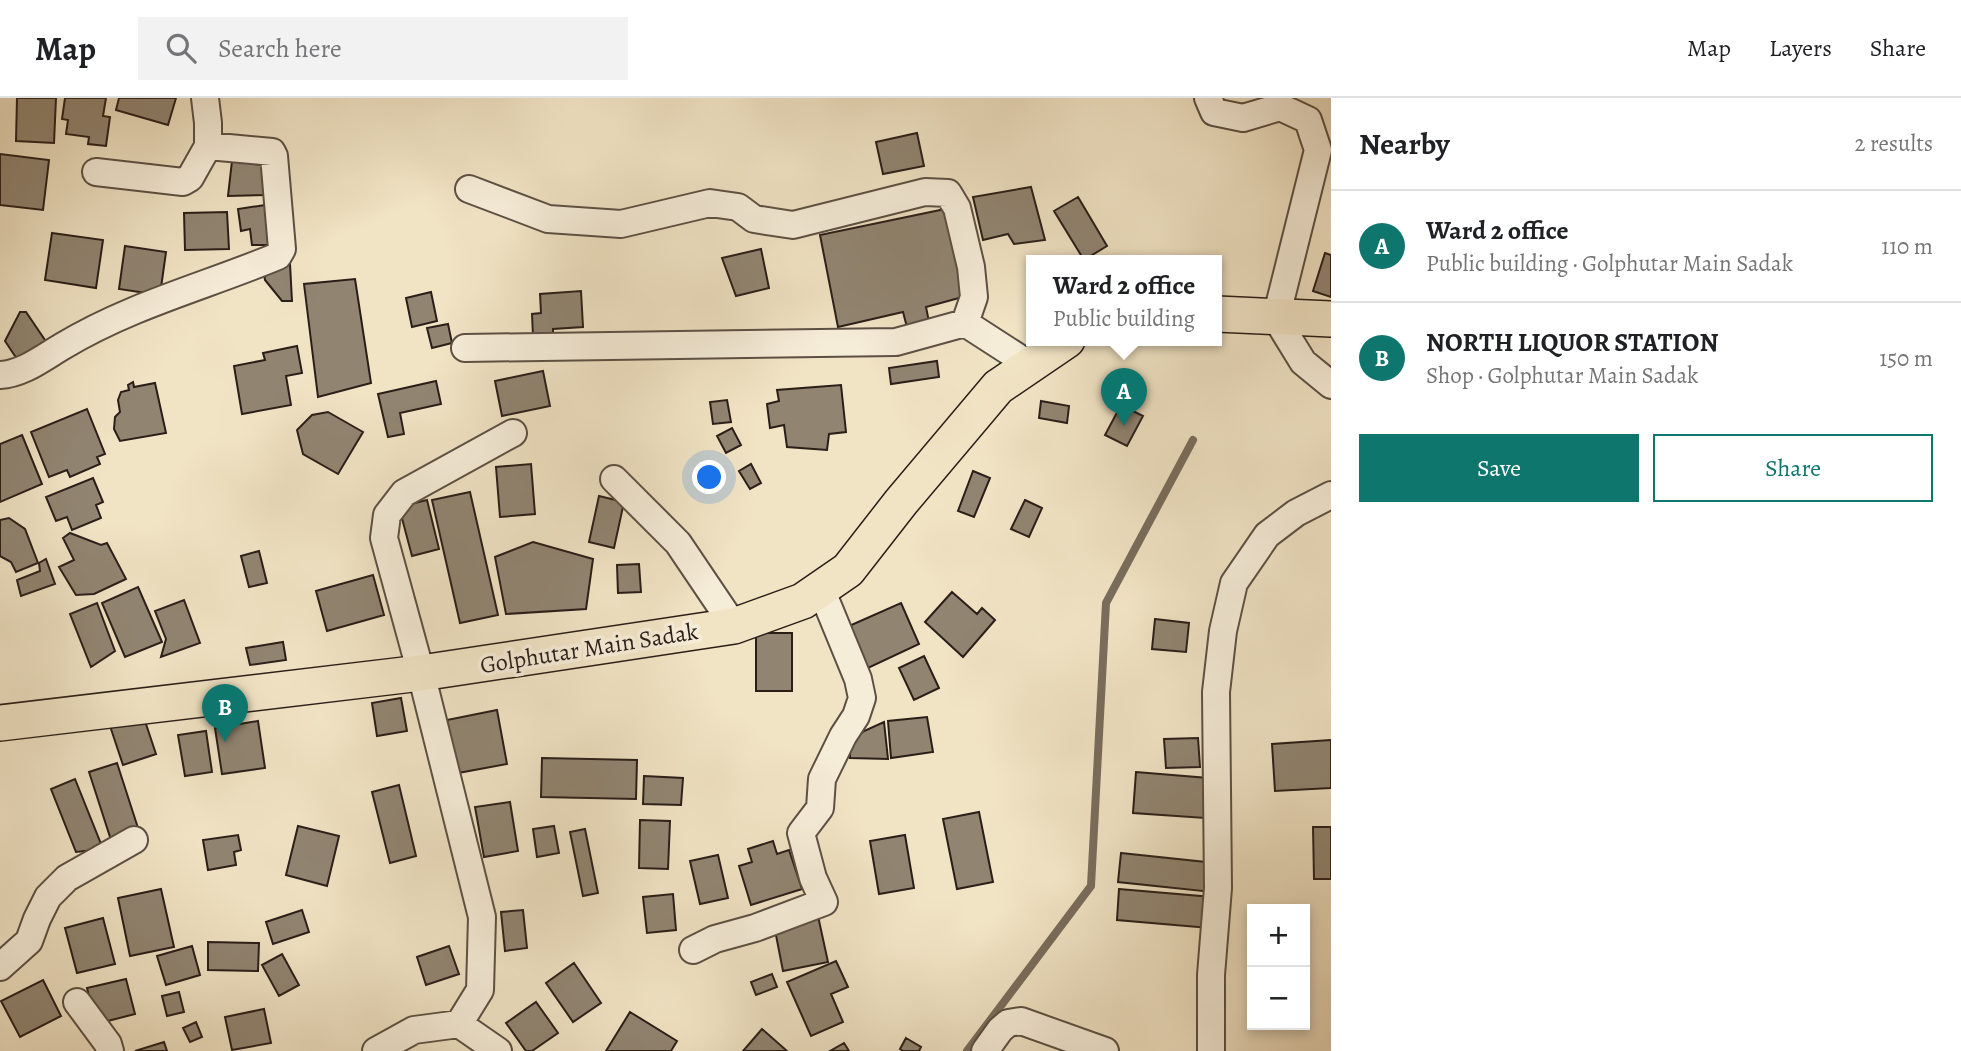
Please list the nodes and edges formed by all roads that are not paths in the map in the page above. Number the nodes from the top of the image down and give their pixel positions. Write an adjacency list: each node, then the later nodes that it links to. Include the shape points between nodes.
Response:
1 (205, 98): 3 (street)
2 (1208, 98): 7 (street, via 1214,111 1224,114 1243,118 1280,107 1308,120 1318,150)
3 (208, 146): 4 (street, via 183,182); 13 (street, via 272,152 282,249 278,256 142,305 83,333 25,369)
4 (96, 172)
5 (469, 189): 9 (street, via 548,219 621,224 710,202 738,207 754,219 793,225 925,192 948,193 957,208 971,267 974,297)
6 (1222, 314): 7 (main road)
7 (1276, 318): 8 (main road); 14 (street, via 1303,362)
8 (1331, 319)
9 (965, 323): 11 (street, via 896,342); 12 (street)
10 (1058, 346): 12 (main road, Golphutar Main Sadak)
11 (465, 348)
12 (1030, 365): 18 (main road, Golphutar Main Sadak, via 998,387 848,570)
13 (0, 375)
14 (1331, 384)
15 (513, 433): 20 (street, via 404,493 387,515 384,538)
16 (614, 479): 19 (street, via 678,543)
17 (1331, 495): 32 (street, via 1296,513 1268,535 1234,583 1223,631 1216,692 1218,888)
18 (821, 589): 19 (main road, Golphutar Main Sadak); 23 (street, via 862,698 822,779 820,808 801,833 824,902)
19 (734, 626): 20 (main road, Golphutar Main Sadak)
20 (421, 673): 21 (main road, Golphutar Main Sadak); 26 (street, via 482,917 480,990)
21 (0, 723)
22 (134, 840): 24 (street, via 67,878 48,897 29,941)
23 (693, 950)
24 (0, 967)
25 (77, 1002): 27 (street)
26 (459, 1024): 28 (street, via 414,1030); 29 (street)
27 (110, 1051)
28 (376, 1051)
29 (498, 1051)
30 (985, 1051): 31 (street, via 1008,1023 1021,1021)
31 (1105, 1051)
32 (1211, 1051)

